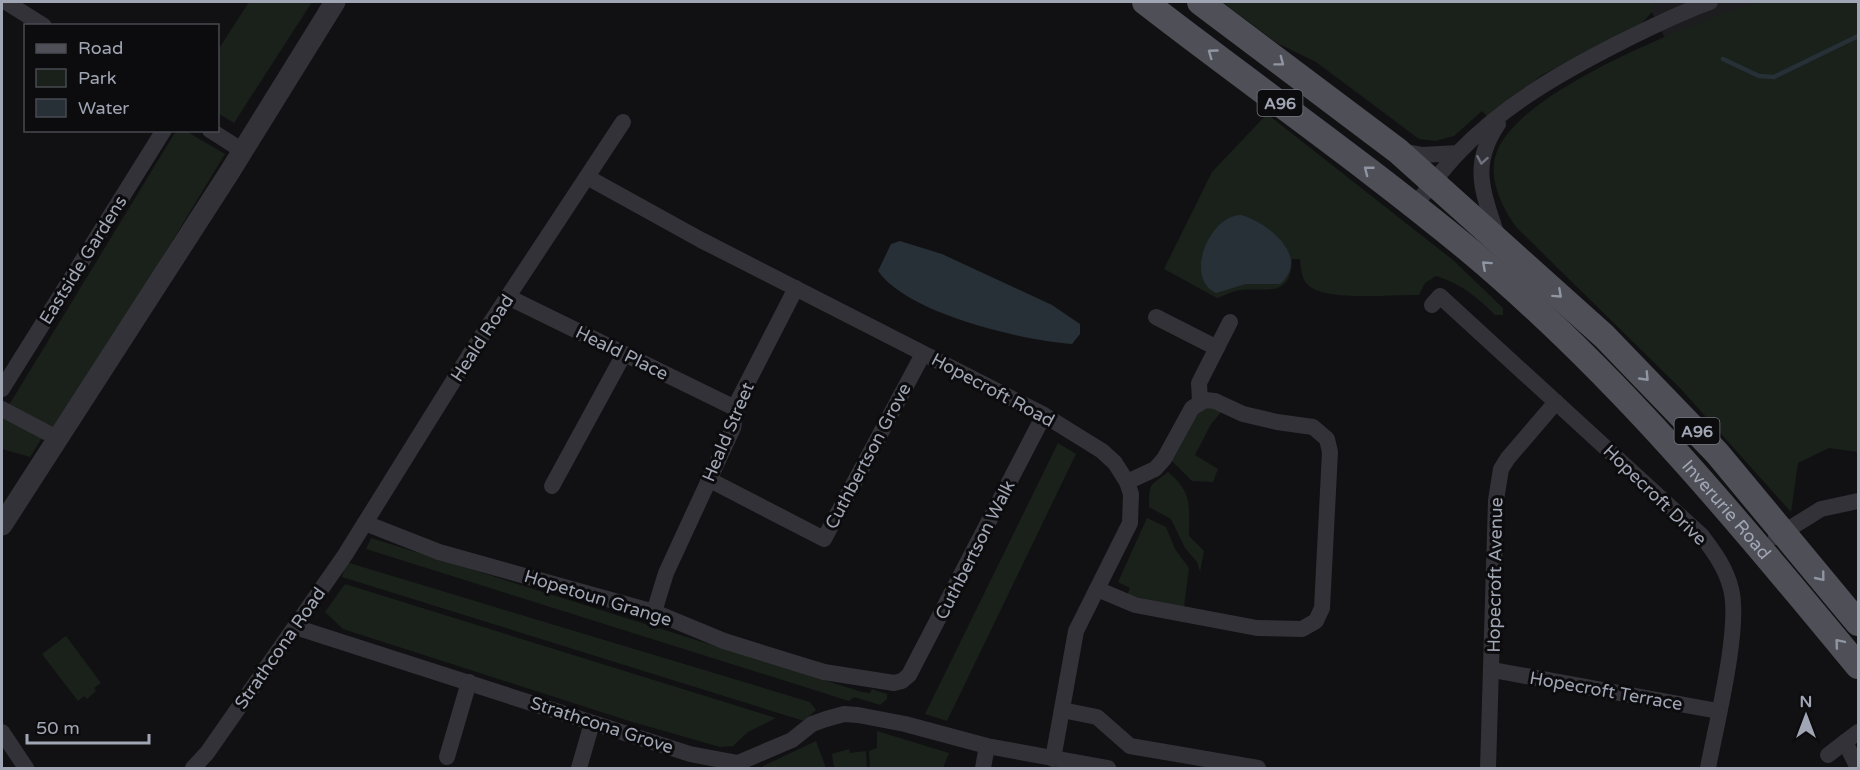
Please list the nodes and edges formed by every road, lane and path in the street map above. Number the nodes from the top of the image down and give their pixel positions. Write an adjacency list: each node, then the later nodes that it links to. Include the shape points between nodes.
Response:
1 (6, 2): 6 (street)
2 (335, 2): 11 (street)
3 (1145, 2): 16 (main road, A96, one-way to 3)
4 (1200, 2): 12 (main road, A96, one-way to 12)
5 (1710, 2): 7 (street, via 1565,70)
6 (41, 24)
7 (1508, 109): 13 (street); 17 (street, one-way to 17, via 1490,135 1480,161)
8 (622, 122): 14 (street, Heald Road)
9 (163, 132): 26 (street, Eastside Gardens)
10 (213, 132): 11 (street)
11 (243, 151): 32 (street)
12 (1398, 151): 13 (street, via 1422,155); 15 (main road, A96)
13 (1458, 153): 15 (street)
14 (587, 177): 18 (street, Hopecroft Road); 19 (street, Heald Road)
15 (1433, 182): 16 (street); 17 (main road, A96)
16 (1414, 206): 40 (main road, Inverurie Road / A96, one-way to 16, via 1654,426 1588,359 1470,251)
17 (1499, 240): 39 (main road, Inverurie Road / A96, one-way to 39, via 1604,336 1717,453)
18 (796, 288): 25 (street, Hopecroft Road); 30 (street, Heald Street)
19 (508, 297): 24 (street, Heald Place); 37 (street, Heald Road)
20 (1432, 305): 28 (street, Hopecroft Drive, via 1440,296)
21 (1156, 317): 23 (street)
22 (1230, 322): 23 (street)
23 (1217, 348): 27 (street, via 1199,383)
24 (624, 354): 30 (street, Heald Place); 35 (street, via 580,449)
25 (923, 354): 31 (street, Hopecroft Road); 33 (street, Cuthbertson Grove, via 824,539)
26 (2, 388)
27 (1200, 401): 34 (street, via 1192,408 1164,459); 42 (street, via 1215,401 1243,414 1314,427 1327,440 1330,465 1319,617 1302,629 1257,628 1135,606)
28 (1556, 402): 47 (street, Hopecroft Avenue, via 1508,458 1498,480); 51 (street, Hopecroft Drive, via 1702,536 1717,556 1728,577 1734,604)
29 (2, 409): 32 (street)
30 (736, 409): 33 (street, Heald Street, via 733,428)
31 (1044, 416): 34 (street, Hopecroft Road, via 1102,451); 48 (street, Cuthbertson Walk, via 909,675)
32 (57, 438): 38 (street)
33 (708, 479): 43 (street, Heald Street, via 666,573)
34 (1127, 482): 42 (street, Hopecroft Road, via 1131,494 1130,523)
35 (552, 486)
36 (1858, 501): 39 (street, via 1821,509)
37 (365, 523): 41 (street, Heald Road); 43 (street, Hopetoun Grange, via 439,552)
38 (2, 525)
39 (1784, 531): 40 (street); 44 (main road, Inverurie Road / A96, one-way to 44)
40 (1762, 548): 46 (main road, Inverurie Road / A96, one-way to 40)
41 (345, 555): 45 (street, Strathcona Road)
42 (1097, 588): 50 (street, Hopecroft Road, via 1076,631)
43 (654, 612): 48 (street, Hopetoun Grange, via 724,641 824,672)
44 (1858, 623)
45 (295, 627): 49 (street, Strathcona Grove); 62 (street, Strathcona Road)
46 (1858, 666)
47 (1493, 670): 51 (street, Hopecroft Terrace); 67 (street, Hopecroft Avenue)
48 (902, 681)
49 (469, 682): 52 (street, Strathcona Grove); 58 (street)
50 (1062, 710): 59 (street, Hopecroft Road); 66 (street, via 1097,717 1130,746)
51 (1718, 711): 68 (street, Hopecroft Drive)
52 (592, 723): 60 (street, Strathcona Grove); 63 (street)
53 (2, 732): 61 (street)
54 (1858, 732): 55 (street)
55 (1845, 742): 57 (street); 69 (street)
56 (987, 747): 59 (street); 60 (street, Strathcona Grove, via 905,724 844,714 812,724 792,740); 64 (street)
57 (1828, 755)
58 (447, 757)
59 (1053, 759): 65 (street)
60 (738, 766)
61 (26, 768)
62 (193, 768)
63 (579, 768)
64 (983, 768)
65 (1108, 768)
66 (1258, 768)
67 (1488, 768)
68 (1708, 768)
69 (1858, 768)

